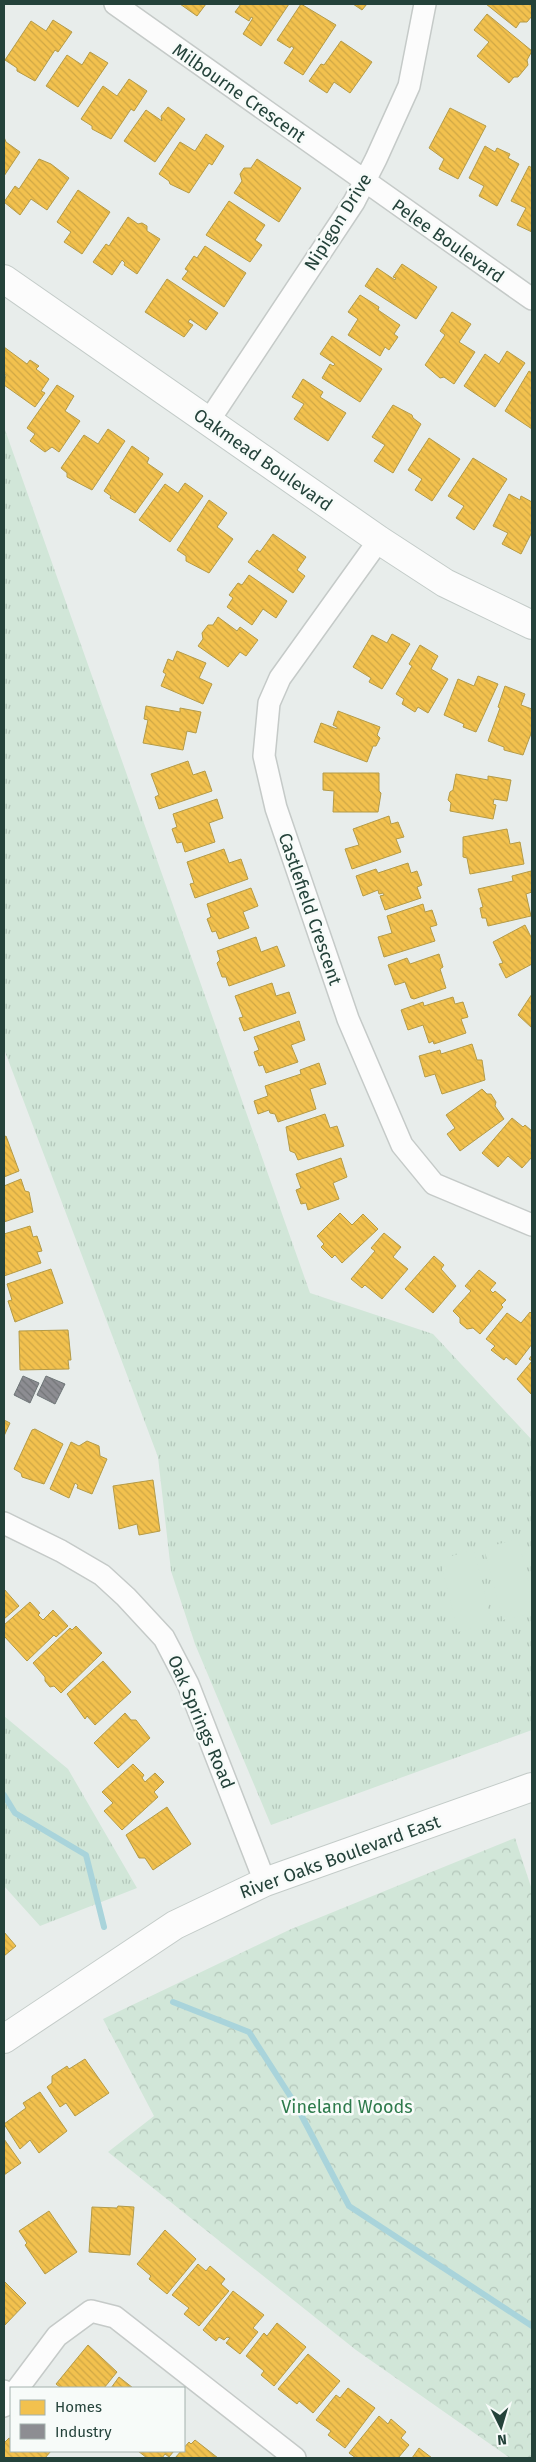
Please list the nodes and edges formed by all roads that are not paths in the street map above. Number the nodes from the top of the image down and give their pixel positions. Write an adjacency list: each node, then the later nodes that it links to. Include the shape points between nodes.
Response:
1 (115, 4): 3 (street, Milbourne Crescent)
2 (425, 4): 3 (street, Nipigon Drive, via 409,86)
3 (365, 181): 5 (street, Pelee Boulevard); 6 (street, Nipigon Drive)
4 (4, 279): 6 (street, Oakmead Boulevard)
5 (532, 299)
6 (208, 422): 7 (street, Oakmead Boulevard)
7 (379, 540): 8 (street, Oakmead Boulevard, via 445,583); 9 (street, Castlefield Crescent, via 280,678 269,703 264,756 276,808 348,1019 402,1144 434,1184)
8 (532, 625)
9 (532, 1225)
10 (4, 1523): 12 (street, Oak Springs Road, via 61,1550 102,1575 164,1638 188,1684)
11 (532, 1788): 12 (street, River Oaks Boulevard East)
12 (264, 1882): 13 (street, River Oaks Boulevard East, via 175,1925)
13 (4, 2039)
14 (19, 2387): 15 (street, via 57,2336 91,2311 115,2317)
15 (295, 2458)

